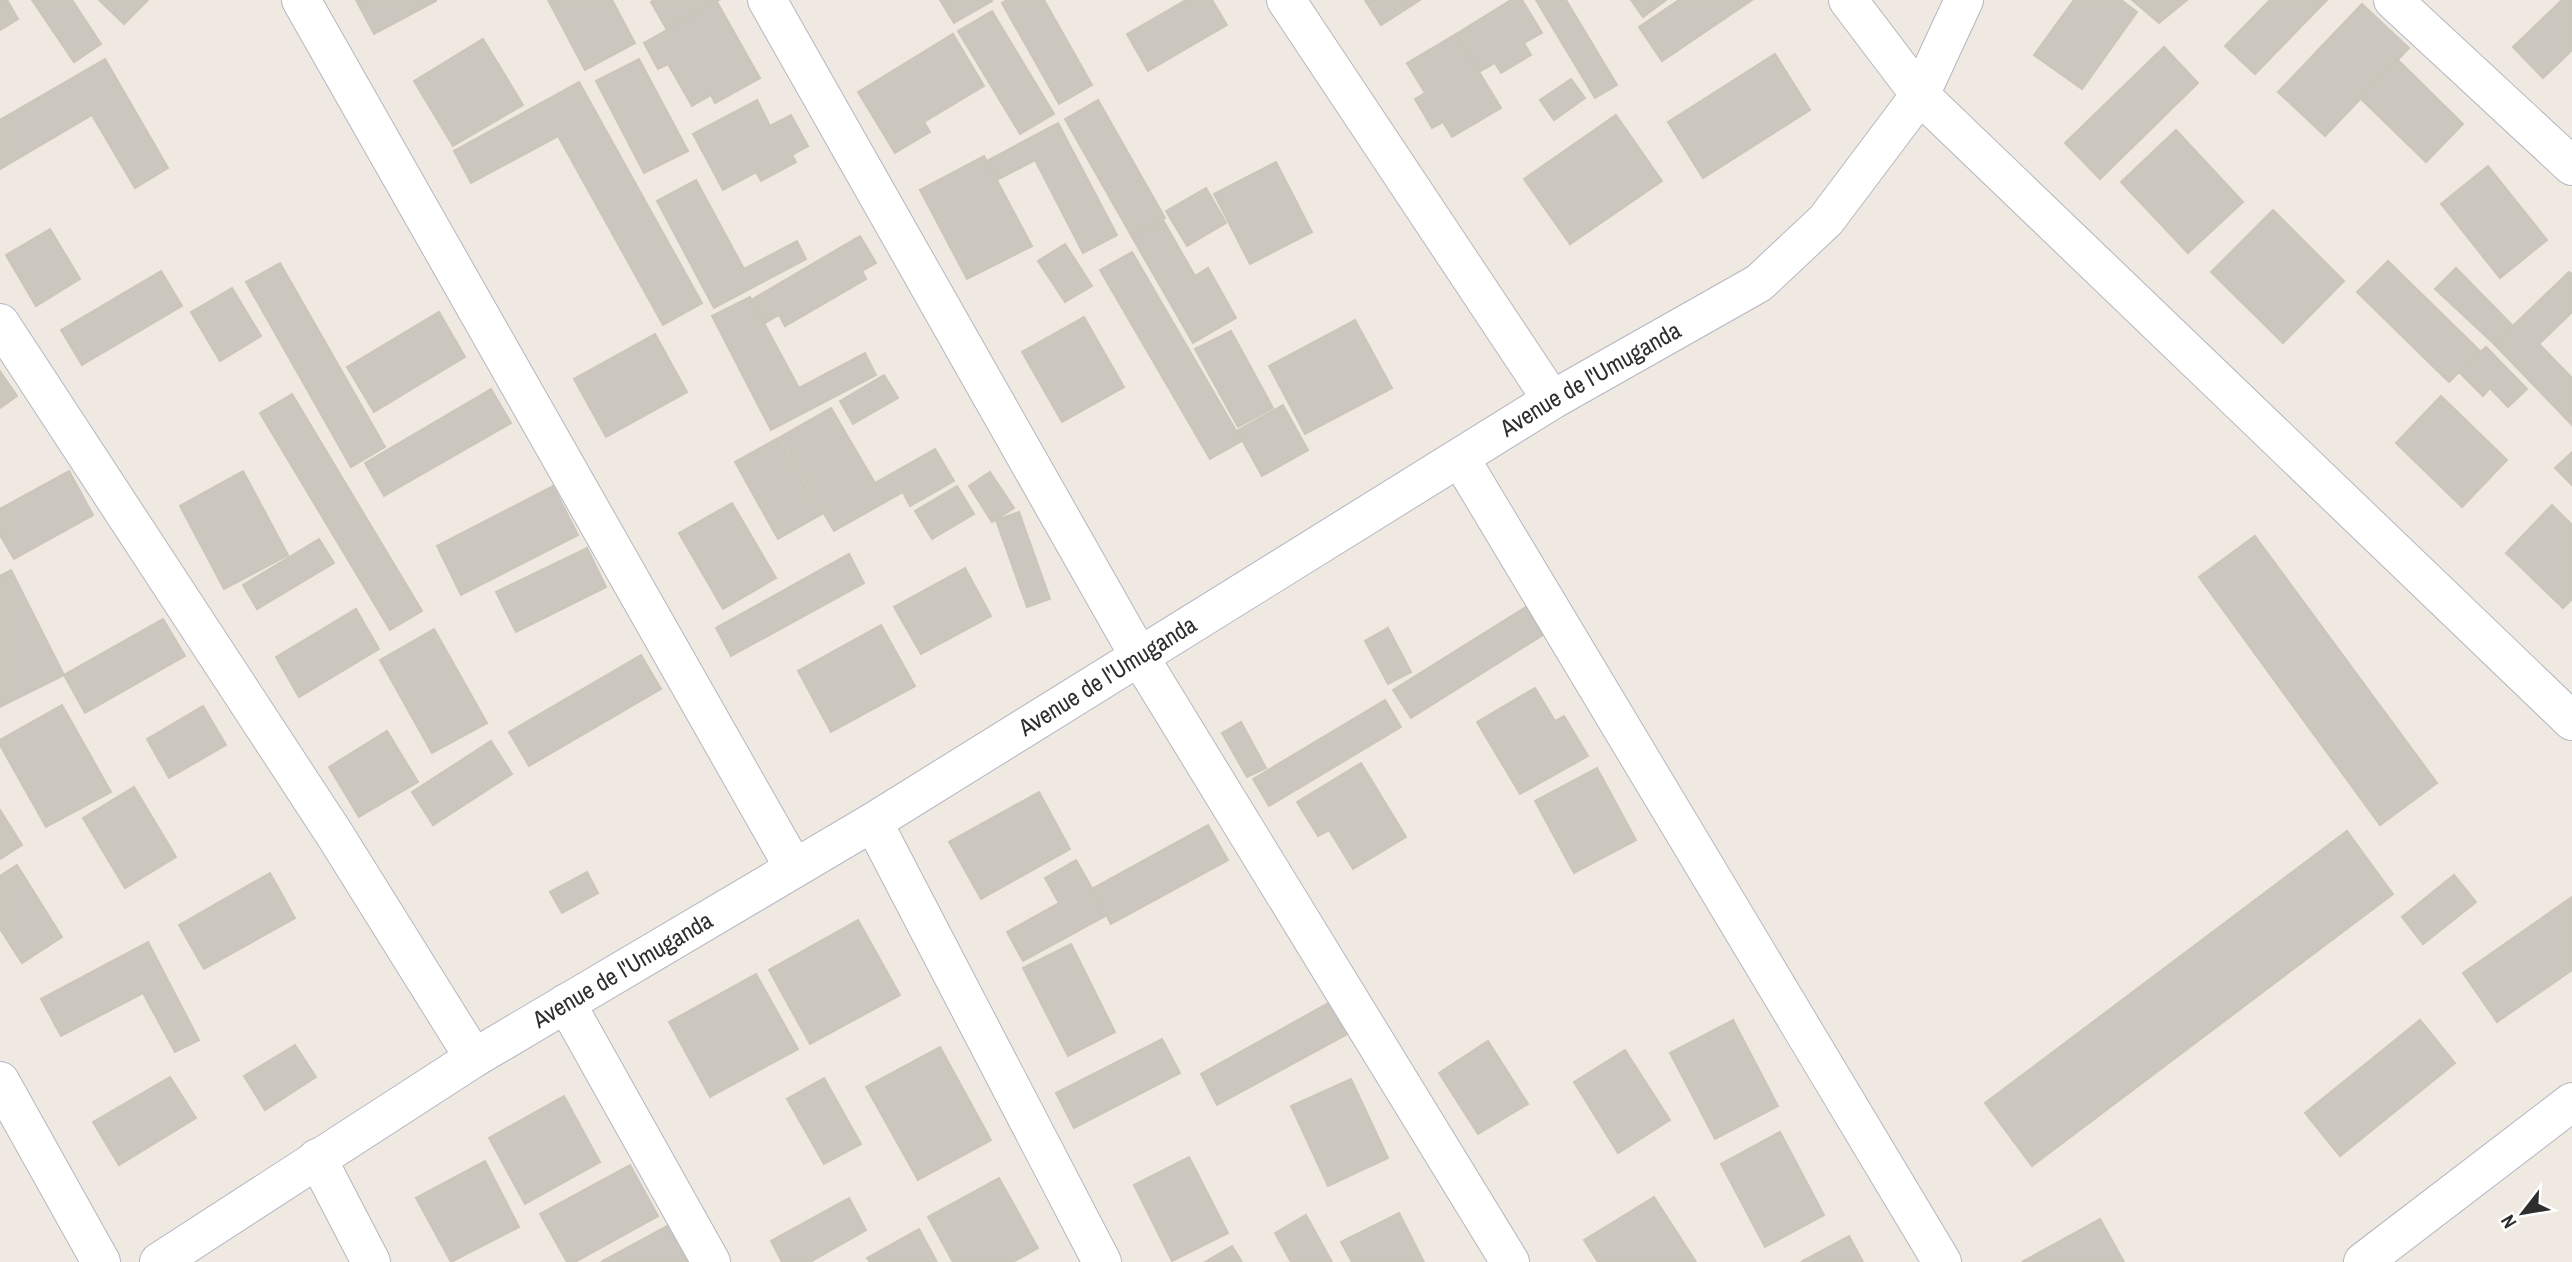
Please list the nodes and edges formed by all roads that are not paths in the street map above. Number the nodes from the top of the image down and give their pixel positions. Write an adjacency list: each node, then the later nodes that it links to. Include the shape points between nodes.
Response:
1 (301, 0): 15 (street)
2 (767, 0): 12 (street)
3 (1286, 0): 10 (street)
4 (1848, 0): 7 (street)
5 (1965, 0): 7 (street, Avenue de l'Umuganda)
6 (2393, 0): 8 (street)
7 (1920, 95): 10 (street, Avenue de l'Umuganda, via 1826,220 1759,283); 13 (street)
8 (2572, 166)
9 (0, 323): 17 (street, via 335,835)
10 (1552, 400): 11 (street, Avenue de l'Umuganda)
11 (1460, 458): 12 (street, Avenue de l'Umuganda); 27 (street)
12 (1139, 656): 14 (street, Avenue de l'Umuganda); 26 (street)
13 (2572, 721)
14 (873, 822): 15 (street, Avenue de l'Umuganda); 25 (street)
15 (794, 868): 16 (street, Avenue de l'Umuganda)
16 (566, 1003): 17 (street, Avenue de l'Umuganda); 24 (street)
17 (474, 1058): 20 (street, Avenue de l'Umuganda)
18 (0, 1081): 21 (street)
19 (2572, 1101): 28 (street)
20 (317, 1158): 22 (street, Avenue de l'Umuganda); 23 (street)
21 (101, 1262)
22 (159, 1262)
23 (371, 1262)
24 (711, 1262)
25 (1102, 1262)
26 (1510, 1262)
27 (1942, 1262)
28 (2363, 1262)

